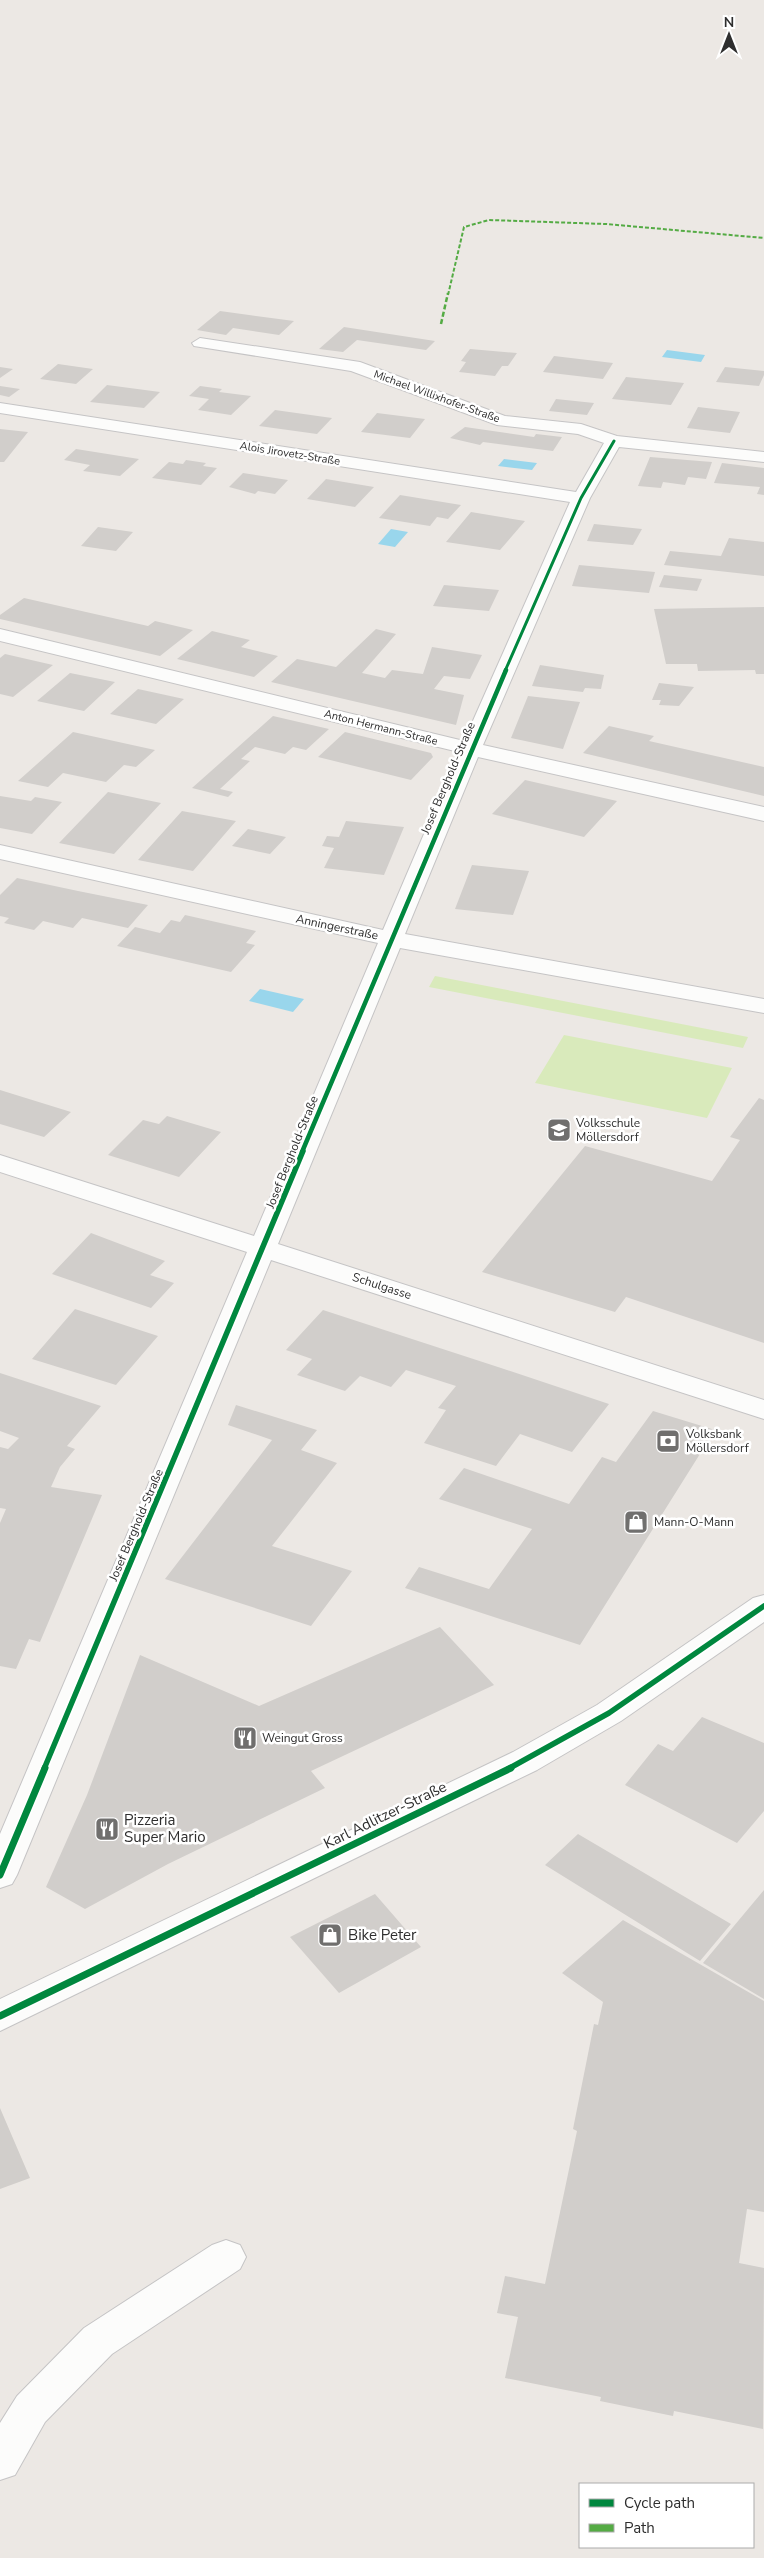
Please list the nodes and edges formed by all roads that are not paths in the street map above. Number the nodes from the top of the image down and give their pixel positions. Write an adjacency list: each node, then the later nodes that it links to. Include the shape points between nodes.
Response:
1 (200, 343): 3 (street, Michael Willixhofer-Straße, via 354,366 503,421 581,429)
2 (0, 408): 5 (street, Alois Jirovetz-Straße)
3 (614, 441): 4 (street, Michael Willixhofer-Straße); 5 (street, Josef Berghold-Straße)
4 (764, 457)
5 (581, 498): 7 (street, Josef Berghold-Straße)
6 (0, 635): 7 (street, Anton Hermann-Straße)
7 (471, 749): 8 (street, Anton Hermann-Straße); 10 (street, Josef Berghold-Straße)
8 (764, 814)
9 (0, 852): 10 (street, Anningerstraße)
10 (390, 938): 11 (street, Anningerstraße); 13 (street, Josef Berghold-Straße)
11 (764, 1006)
12 (0, 1163): 13 (street, Schulgasse)
13 (263, 1247): 14 (street, Schulgasse); 16 (street, Josef Berghold-Straße)
14 (764, 1410)
15 (764, 1606): 17 (street, Karl Adlitzer-Straße, via 608,1713 525,1761)
16 (0, 1875)
17 (0, 2015)
18 (226, 2257): 19 (street, via 98,2341 32,2409)
19 (0, 2461)

